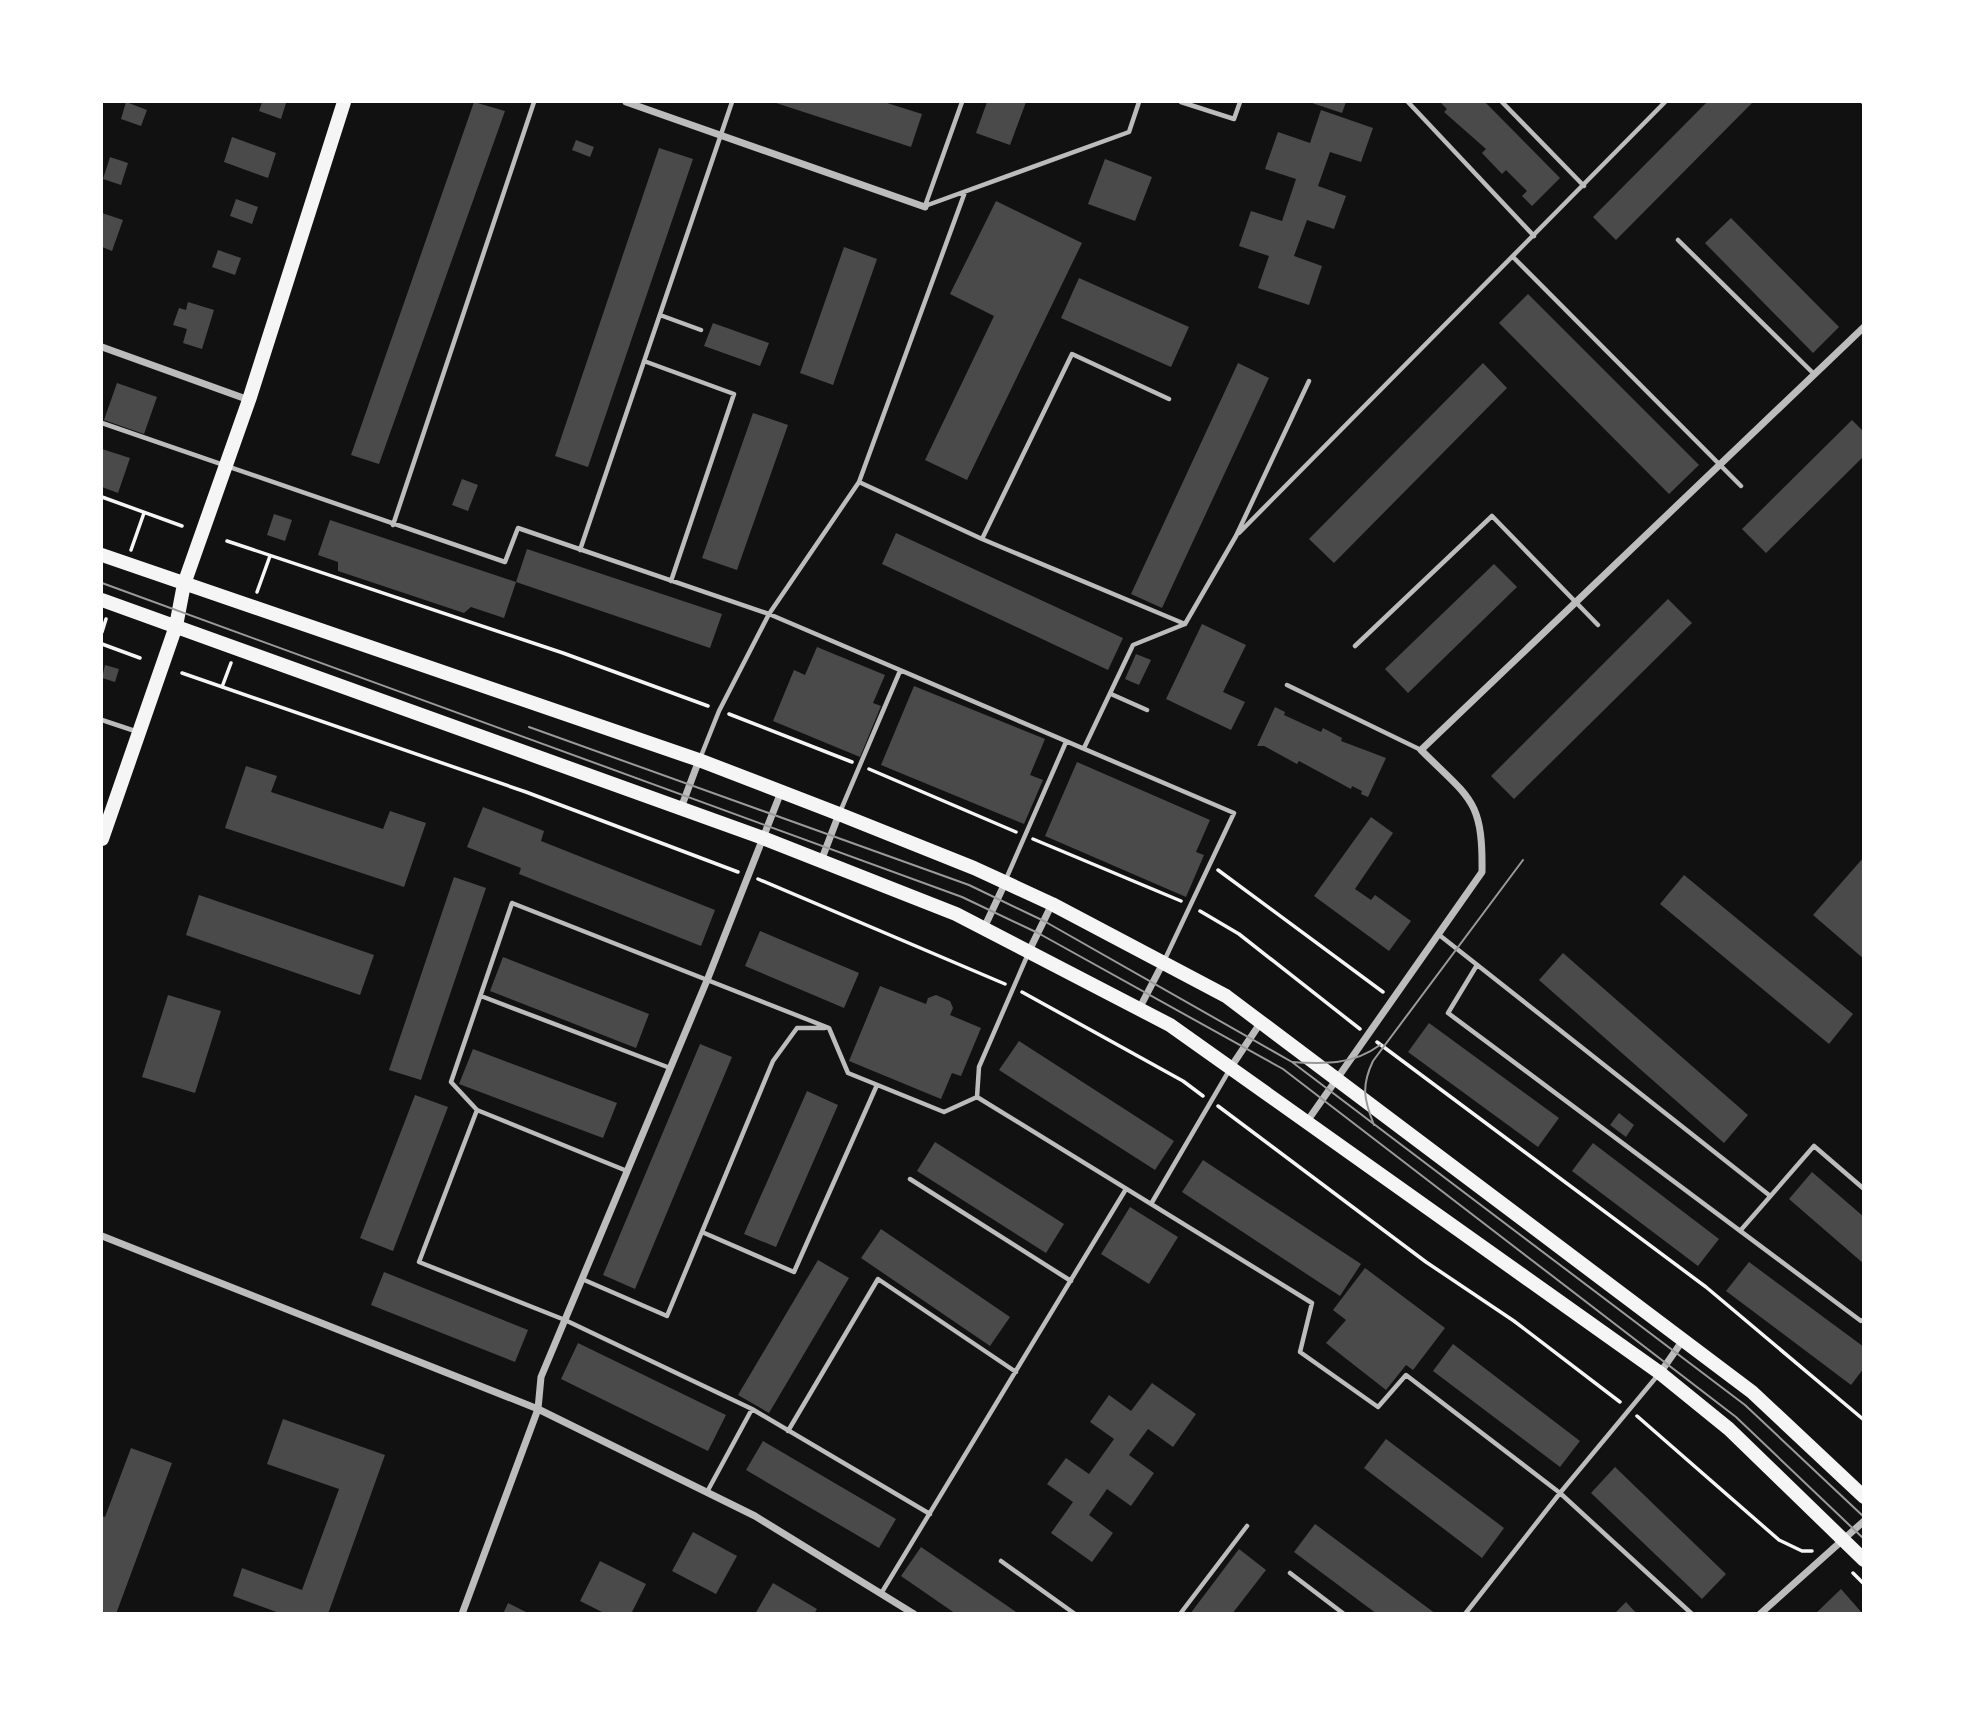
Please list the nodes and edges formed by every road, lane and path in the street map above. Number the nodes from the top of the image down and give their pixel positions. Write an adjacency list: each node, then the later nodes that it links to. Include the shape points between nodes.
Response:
1 (344, 102): 27 (main road)
2 (534, 102): 35 (lane)
3 (626, 102): 12 (street)
4 (732, 102): 12 (lane)
5 (962, 102): 15 (lane)
6 (1139, 102): 14 (lane, via 1129,132)
7 (1181, 102): 8 (lane, via 1234,119)
8 (1240, 102)
9 (1408, 102): 16 (lane)
10 (1502, 102): 13 (lane)
11 (1665, 102): 13 (lane)
12 (720, 135): 15 (street); 19 (lane)
13 (1584, 186): 16 (lane)
14 (965, 192): 15 (lane); 31 (lane)
15 (925, 207)
16 (1534, 236): 18 (lane)
17 (1678, 240): 24 (lane)
18 (1513, 257): 29 (lane); 37 (lane)
19 (660, 315): 21 (lane); 23 (lane)
20 (1864, 327): 24 (street)
21 (701, 330)
22 (102, 346): 27 (street)
23 (644, 361): 40 (lane); 43 (lane, via 734,394)
24 (1814, 374): 29 (street)
25 (1309, 381): 37 (lane)
26 (1169, 399): 38 (lane, via 1072,354)
27 (249, 400): 30 (main road)
28 (102, 423): 30 (lane)
29 (1720, 463): 32 (lane); 47 (street)
30 (227, 465): 35 (lane); 44 (main road)
31 (859, 482): 38 (lane); 48 (lane)
32 (1741, 486)
33 (102, 497): 34 (path)
34 (144, 513): 36 (path); 39 (path)
35 (393, 525): 40 (lane, via 505,562 518,528)
36 (182, 526)
37 (1236, 536): 50 (lane)
38 (982, 538): 50 (lane)
39 (131, 550)
40 (580, 550): 43 (lane)
41 (102, 555): 44 (main road)
42 (270, 556): 45 (path)
43 (671, 581): 48 (lane)
44 (184, 584): 52 (main road); 69 (main road)
45 (257, 592)
46 (102, 600): 52 (main road)
47 (1577, 600): 51 (lane); 55 (lane, via 1492,516); 68 (street)
48 (769, 614): 58 (lane); 69 (lane)
49 (107, 617): 53 (path)
50 (1185, 624): 62 (lane, via 1133,645)
51 (1598, 625)
52 (176, 626): 65 (main road); 71 (main road)
53 (102, 632)
54 (102, 644): 56 (path)
55 (1355, 646)
56 (140, 658)
57 (232, 660): 61 (path)
58 (900, 671): 66 (lane); 72 (lane)
59 (182, 673): 61 (path)
60 (1287, 685): 68 (lane)
61 (222, 687): 77 (path, via 526,792)
62 (1111, 694): 63 (lane); 67 (lane)
63 (1147, 710)
64 (102, 720): 65 (lane)
65 (139, 733): 74 (main road)
66 (1066, 742): 67 (lane); 78 (lane)
67 (1084, 748): 76 (lane, via 1234,814)
68 (1421, 750): 81 (street, via 1473,802 1483,830 1482,872)
69 (699, 760): 70 (main road); 71 (street)
70 (781, 792): 72 (main road); 73 (street)
71 (681, 808): 73 (main road)
72 (839, 814): 75 (street); 78 (main road)
73 (763, 838): 75 (main road); 77 (street)
74 (102, 839)
75 (821, 861): 80 (main road)
76 (1210, 864): 83 (lane); 88 (path)
77 (749, 876): 85 (street); 86 (path)
78 (1005, 882): 79 (main road); 80 (street)
79 (1052, 904): 82 (street); 83 (main road)
80 (985, 928): 82 (main road)
81 (1438, 934): 84 (lane); 88 (street)
82 (1029, 951): 86 (lane); 89 (main road)
83 (1163, 963): 89 (street); 90 (main road, via 1226,996)
84 (1478, 965): 104 (lane); 106 (lane, via 1448,1013)
85 (708, 978): 87 (lane, via 512,903); 91 (lane); 93 (street)
86 (1013, 988): 96 (lane, via 979,1067); 97 (path, via 1183,1081)
87 (481, 996): 93 (lane); 98 (lane, via 451,1082)
88 (1392, 999): 94 (street)
89 (1139, 1009): 92 (main road)
90 (1261, 1022): 92 (street); 94 (main road)
91 (829, 1028): 95 (lane, via 848,1073); 107 (lane, via 797,1028 773,1061)
92 (1231, 1067): 97 (lane); 99 (main road)
93 (670, 1068): 100 (street)
94 (1336, 1077): 99 (street); 113 (main road)
95 (877, 1085): 96 (lane, via 944,1112); 107 (lane, via 794,1272)
96 (977, 1097): 102 (lane)
97 (1211, 1102): 105 (lane); 118 (path)
98 (477, 1110): 100 (lane); 112 (lane, via 419,1262)
99 (1308, 1120): 115 (main road)
100 (627, 1171): 109 (street)
101 (910, 1179): 110 (lane)
102 (1126, 1189): 105 (lane); 110 (lane)
103 (1864, 1189): 104 (lane, via 1814,1146)
104 (1769, 1195): 106 (lane)
105 (1151, 1204): 121 (lane, via 1312,1303 1300,1352 1378,1408 1406,1375)
106 (1740, 1231): 111 (lane)
107 (702, 1232): 109 (lane, via 667,1316)
108 (102, 1237): 116 (street)
109 (582, 1279): 112 (street)
110 (1071, 1281): 114 (lane)
111 (1864, 1319)
112 (565, 1320): 116 (street, via 541,1377); 117 (lane)
113 (1683, 1340): 115 (street); 122 (main road, via 1752,1392)
114 (1016, 1372): 119 (lane, via 878,1279); 123 (lane)
115 (1660, 1373): 118 (lane); 126 (main road, via 1729,1429)
116 (538, 1409): 120 (street); 133 (street)
117 (752, 1409): 119 (lane); 120 (lane)
118 (1630, 1410): 121 (lane); 127 (path, via 1779,1540 1802,1551)
119 (788, 1430): 123 (lane)
120 (707, 1492): 132 (street)
121 (1560, 1493): 138 (lane); 139 (lane)
122 (1864, 1497)
123 (930, 1514): 132 (lane)
124 (1864, 1521): 126 (street)
125 (1247, 1526): 136 (lane)
126 (1843, 1538): 127 (street); 128 (main road)
127 (1829, 1551): 131 (path); 140 (street)
128 (1864, 1560)
129 (1001, 1561): 135 (lane)
130 (1290, 1573): 137 (lane)
131 (1864, 1584)
132 (882, 1592): 134 (street)
133 (462, 1614)
134 (914, 1614)
135 (1074, 1614)
136 (1180, 1614)
137 (1344, 1614)
138 (1465, 1614)
139 (1692, 1614)
140 (1760, 1614)

